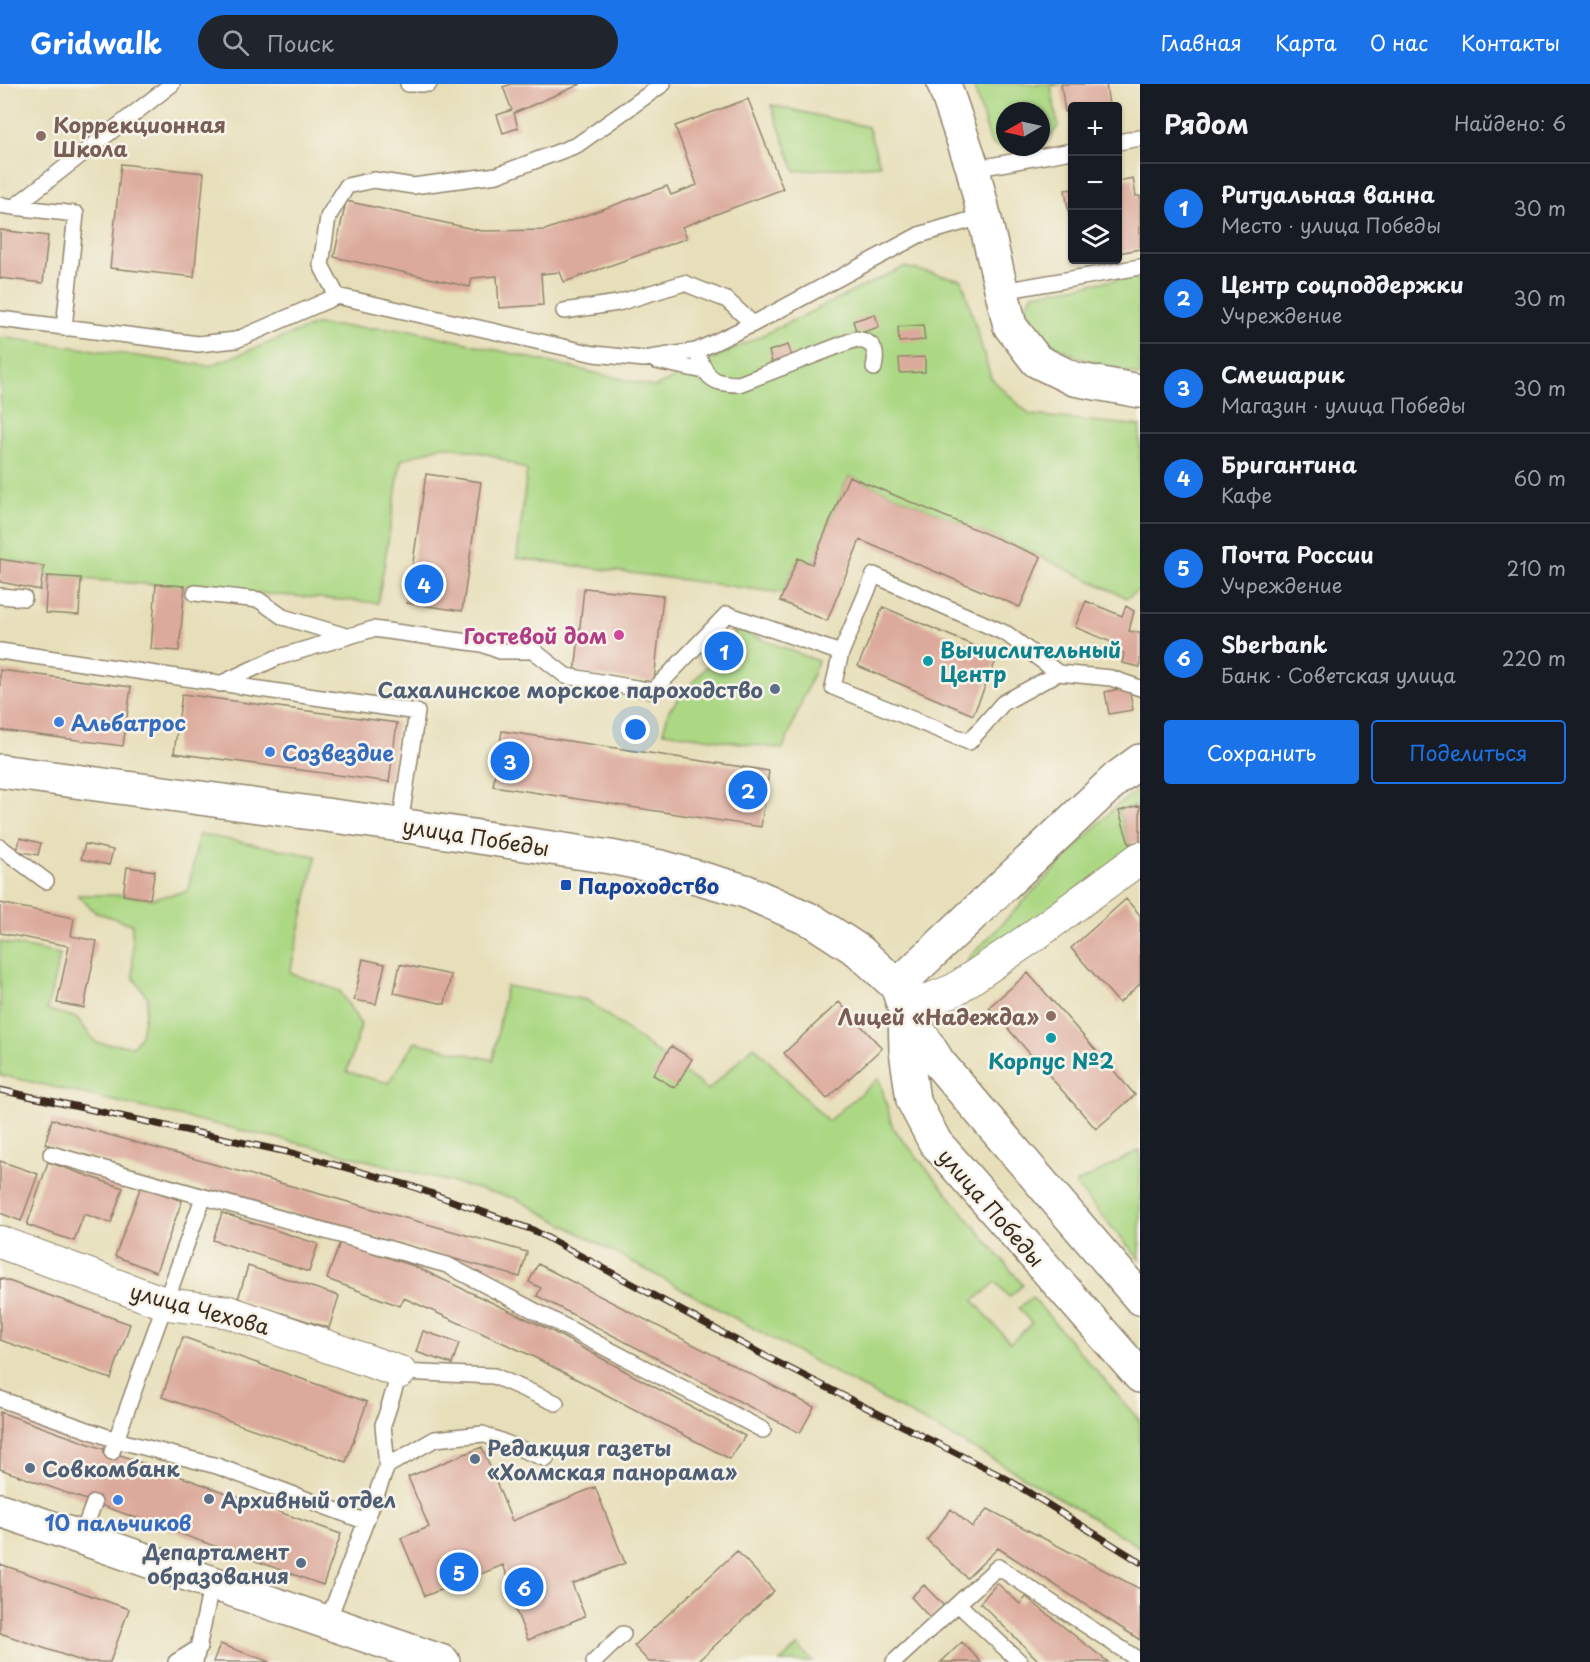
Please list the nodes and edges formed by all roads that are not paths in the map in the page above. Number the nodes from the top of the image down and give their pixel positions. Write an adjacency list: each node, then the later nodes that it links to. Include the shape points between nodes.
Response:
1 (172, 84): 10 (lane)
2 (408, 84): 3 (lane)
3 (429, 84)
4 (663, 84): 14 (lane, via 577,145 497,175 413,186 374,180 347,186 328,217 321,265)
5 (944, 84): 9 (main road)
6 (1140, 138): 7 (lane)
7 (1122, 141)
8 (1068, 152): 9 (lane)
9 (973, 169): 11 (main road)
10 (7, 206): 18 (lane, via 76,214)
11 (984, 216): 13 (main road); 17 (lane, via 919,235)
12 (1140, 267): 13 (lane)
13 (1003, 291): 23 (main road, via 1010,326 1037,361 1074,379)
14 (337, 296): 18 (lane, via 236,340 198,344); 20 (lane, via 594,354)
15 (564, 311): 17 (lane, via 618,303 684,284 727,300)
16 (0, 318): 18 (lane)
17 (753, 324): 19 (lane)
18 (64, 328)
19 (696, 351): 20 (lane); 22 (lane)
20 (644, 359): 22 (lane)
21 (874, 368): 22 (lane, via 875,347 856,339 740,384 719,384)
22 (704, 371)
23 (1140, 391)
24 (195, 593): 27 (lane, via 259,600 283,617)
25 (0, 596): 26 (lane)
26 (24, 598)
27 (346, 636): 29 (lane, via 374,629 482,644 500,651 534,651 566,676 653,691 727,614); 31 (lane, via 276,658)
28 (0, 651): 31 (lane)
29 (841, 653): 30 (lane, via 874,575 1007,633); 30 (lane, via 833,687 969,742 1003,703)
30 (1058, 673): 32 (lane, via 1111,678)
31 (220, 684): 35 (lane, via 417,712)
32 (1140, 688)
33 (1140, 761): 39 (main road, via 1117,778)
34 (0, 771): 35 (main road, улица Победы)
35 (400, 825): 39 (main road, улица Победы, via 643,864 745,891 813,921 859,951)
36 (0, 848): 38 (lane)
37 (1140, 858): 39 (street, via 954,990)
38 (46, 881)
39 (901, 997): 43 (main road, улица Победы, via 939,1063); 46 (main road, улица Победы, via 913,1100 935,1142)
40 (51, 1154): 41 (lane)
41 (203, 1198): 44 (lane); 49 (lane, via 447,1265)
42 (0, 1242): 44 (street, улица Чехова)
43 (1140, 1298)
44 (167, 1304): 45 (street, улица Чехова, via 229,1312); 50 (lane)
45 (400, 1372): 48 (lane, via 494,1376); 52 (lane, via 383,1425)
46 (1140, 1376)
47 (0, 1399): 50 (lane)
48 (556, 1402)
49 (763, 1431)
50 (114, 1446): 55 (lane, via 217,1466)
51 (546, 1459): 52 (lane, via 483,1434 435,1439)
52 (387, 1466): 55 (lane)
53 (94, 1503): 56 (lane)
54 (0, 1510): 56 (main road)
55 (364, 1521): 59 (lane)
56 (81, 1538): 57 (main road)
57 (212, 1583): 59 (main road); 61 (lane)
58 (958, 1604): 62 (lane, via 998,1567); 66 (lane); 67 (lane)
59 (327, 1623): 64 (main road)
60 (623, 1634): 65 (lane)
61 (197, 1655): 63 (lane)
62 (1140, 1661)
63 (176, 1662)
64 (443, 1662)
65 (594, 1662)
66 (894, 1662)
67 (1020, 1662)

